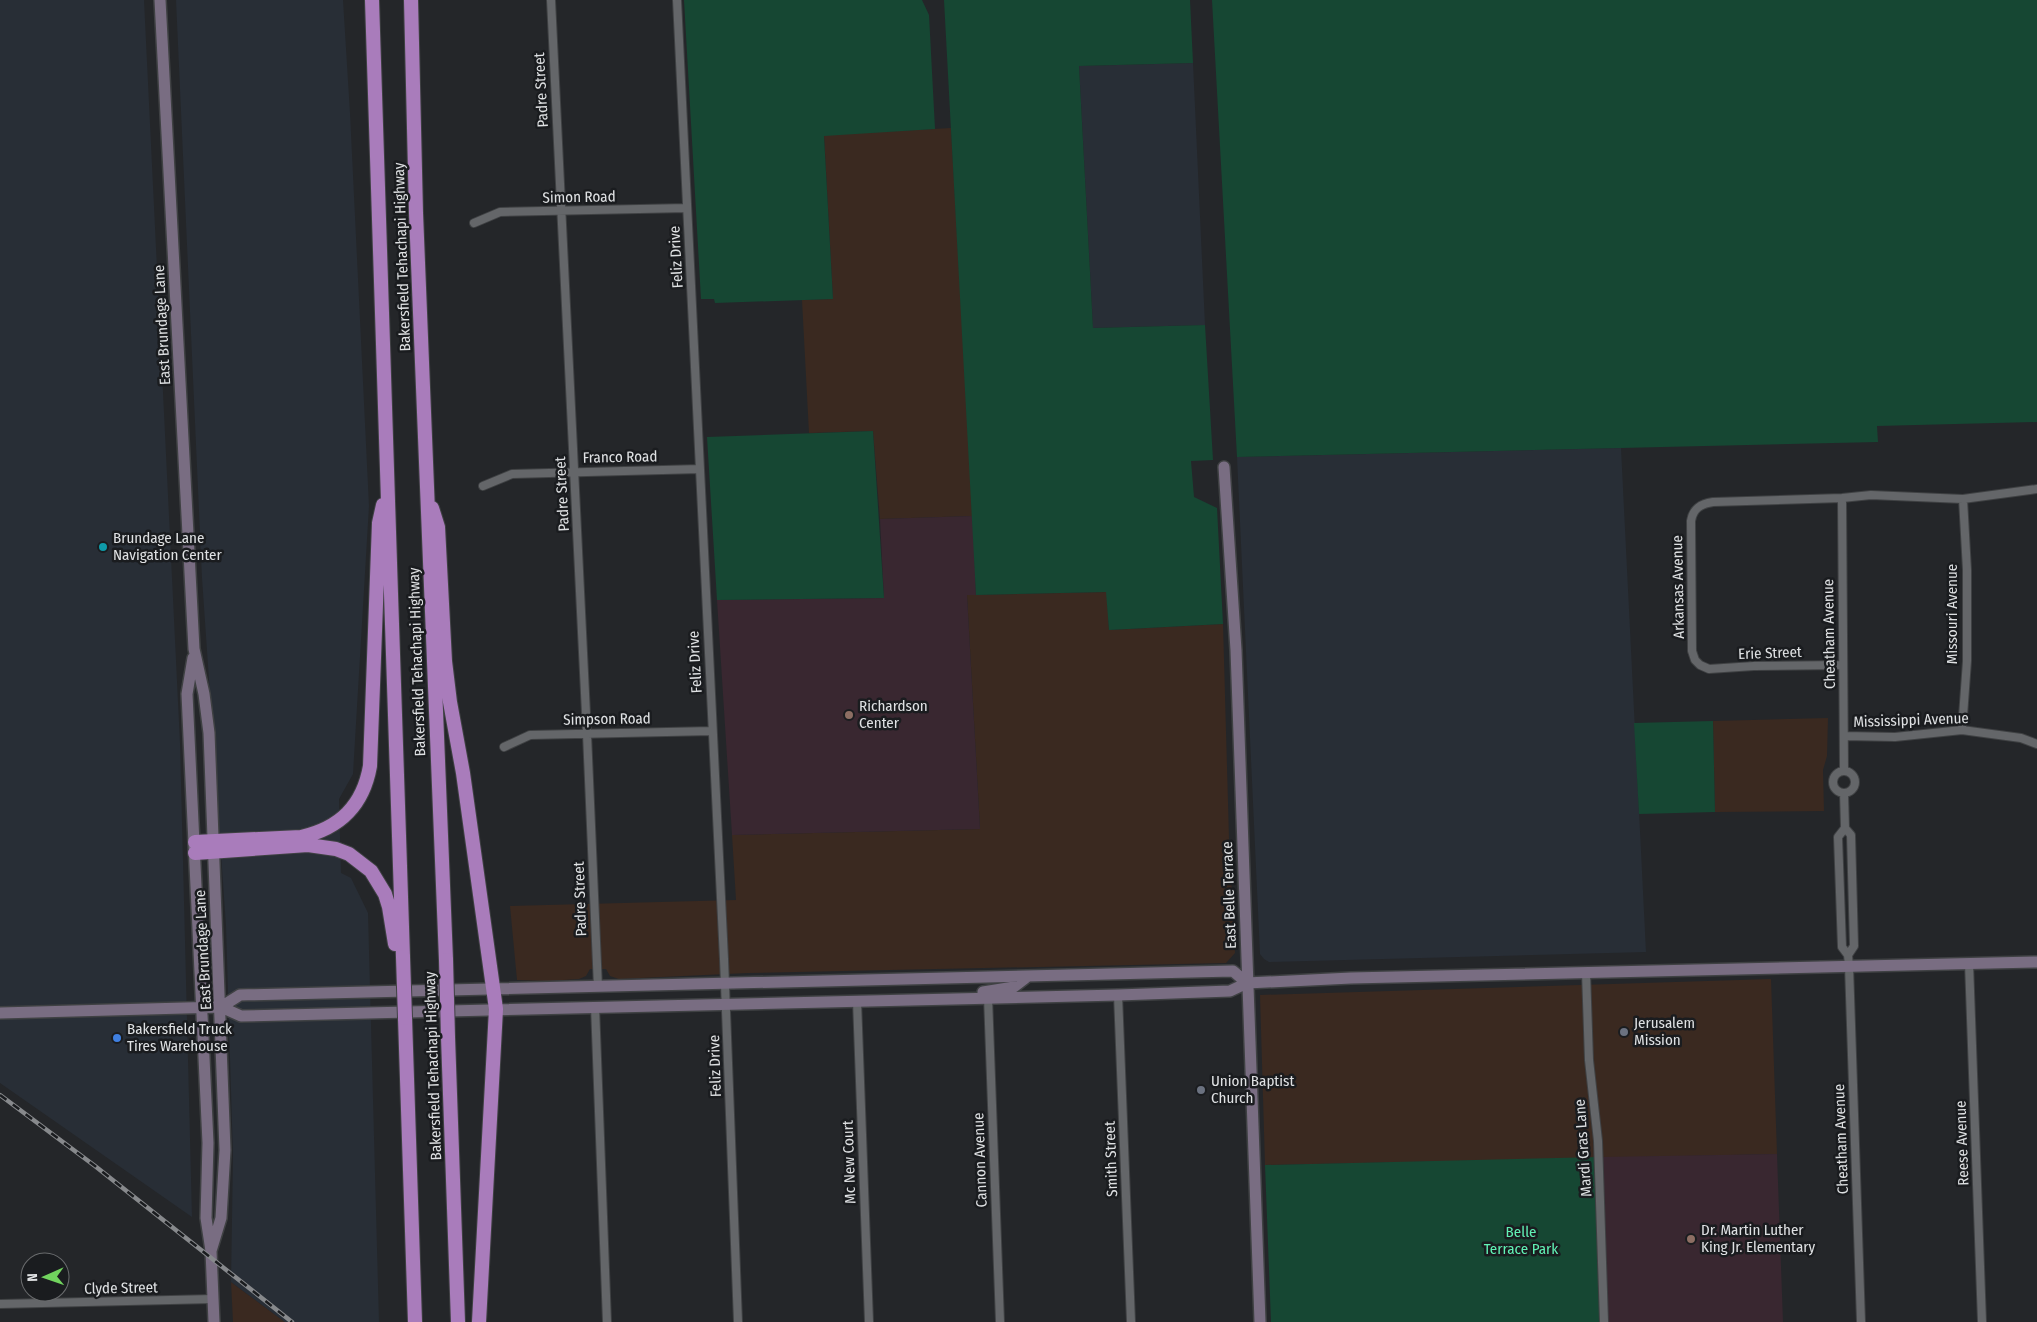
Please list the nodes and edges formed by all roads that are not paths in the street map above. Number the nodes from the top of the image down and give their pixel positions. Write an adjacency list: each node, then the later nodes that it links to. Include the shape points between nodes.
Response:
1 (160, 0): 18 (street, East Brundage Lane)
2 (372, 0): 12 (highway, Bakersfield Tehachapi Highway)
3 (411, 0): 14 (highway, Bakersfield Tehachapi Highway)
4 (551, 0): 7 (street, Padre Street)
5 (677, 0): 6 (street, Feliz Drive)
6 (687, 208): 7 (street, Simon Road); 10 (street, Feliz Drive)
7 (562, 211): 8 (street, Simon Road, via 500,212); 11 (street, Padre Street)
8 (474, 223)
9 (1224, 467): 38 (street, East Belle Terrace, via 1236,650)
10 (700, 469): 11 (street, Franco Road); 21 (street, Feliz Drive)
11 (574, 472): 13 (street, Franco Road, via 512,474); 23 (street, Padre Street)
12 (388, 485): 30 (highway, via 379,523 370,766 364,790 338,822 315,834); 32 (highway, Bakersfield Tehachapi Highway)
13 (483, 486)
14 (426, 488): 41 (highway, via 438,527 450,702); 57 (highway, Bakersfield Tehachapi Highway, bridge)
15 (2037, 488): 17 (street)
16 (1842, 498): 17 (street, via 1871,495); 19 (street, Arkansas Avenue, via 1712,502 1697,508 1690,521 1692,651); 20 (street, Cheatham Avenue)
17 (1963, 499): 22 (street, Missouri Avenue, via 1967,661)
18 (194, 649): 30 (street, East Brundage Lane, via 208,733); 31 (street, East Brundage Lane, via 187,694)
19 (1700, 665): 20 (street, Erie Street, via 1716,669)
20 (1843, 665): 24 (street, Cheatham Avenue)
21 (712, 730): 23 (street, Simpson Road); 39 (street, Feliz Drive)
22 (1962, 730): 24 (street, Mississippi Avenue, via 1894,737); 25 (street, Mississippi Avenue, via 2021,738)
23 (587, 734): 26 (street, Simpson Road, via 530,735); 40 (street, Padre Street)
24 (1844, 736): 27 (street, Cheatham Avenue)
25 (2037, 744)
26 (504, 747)
27 (1844, 771): 28 (street, via 1835,776 1833,782 1838,791); 28 (street, via 1850,772 1856,782 1850,792)
28 (1844, 793): 29 (street, Cheatham Avenue)
29 (1845, 828): 33 (street, Cheatham Avenue, via 1851,835 1854,937); 33 (street, Cheatham Avenue, via 1838,837 1842,947)
30 (214, 846): 31 (highway); 32 (highway, via 308,845 349,854 371,871 385,894); 48 (street, East Brundage Lane)
31 (195, 848): 49 (street, East Brundage Lane)
32 (400, 958): 56 (highway, Bakersfield Tehachapi Highway, bridge, via 406,1018)
33 (1848, 960): 35 (street); 36 (street); 66 (street, Cheatham Avenue)
34 (2037, 962): 35 (street)
35 (1969, 963): 67 (street, Reese Avenue)
36 (1586, 972): 38 (street); 65 (street, Mardi Gras Lane, via 1589,1060 1598,1140)
37 (1027, 977): 38 (street, via 1233,971); 39 (street); 44 (street, via 1014,987)
38 (1247, 983): 42 (street, via 1230,990); 64 (street, East Belle Terrace)
39 (725, 984): 40 (street); 46 (street, Feliz Drive)
40 (598, 987): 41 (street)
41 (495, 990): 48 (street, via 240,995); 50 (highway)
42 (1118, 995): 43 (street); 63 (street, Smith Street)
43 (988, 998): 44 (street); 62 (street, Cannon Avenue)
44 (939, 999): 45 (street)
45 (857, 1001): 46 (street); 61 (street, Mc New Court)
46 (726, 1004): 47 (street); 60 (street, Feliz Drive)
47 (595, 1006): 50 (street); 59 (street)
48 (221, 1007): 49 (street); 50 (street, via 240,1016); 52 (street, East Brundage Lane, via 225,1150 221,1218)
49 (202, 1008): 51 (street); 52 (street, East Brundage Lane, via 208,1142 206,1218)
50 (496, 1009): 58 (highway)
51 (0, 1013)
52 (212, 1251): 53 (street, East Brundage Lane)
53 (213, 1299): 54 (street, Clyde Street); 55 (street, East Brundage Lane)
54 (0, 1304)
55 (214, 1322)
56 (415, 1322)
57 (458, 1322)
58 (479, 1322)
59 (607, 1322)
60 (738, 1322)
61 (869, 1322)
62 (1000, 1322)
63 (1131, 1322)
64 (1260, 1322)
65 (1604, 1322)
66 (1861, 1322)
67 (1982, 1322)

